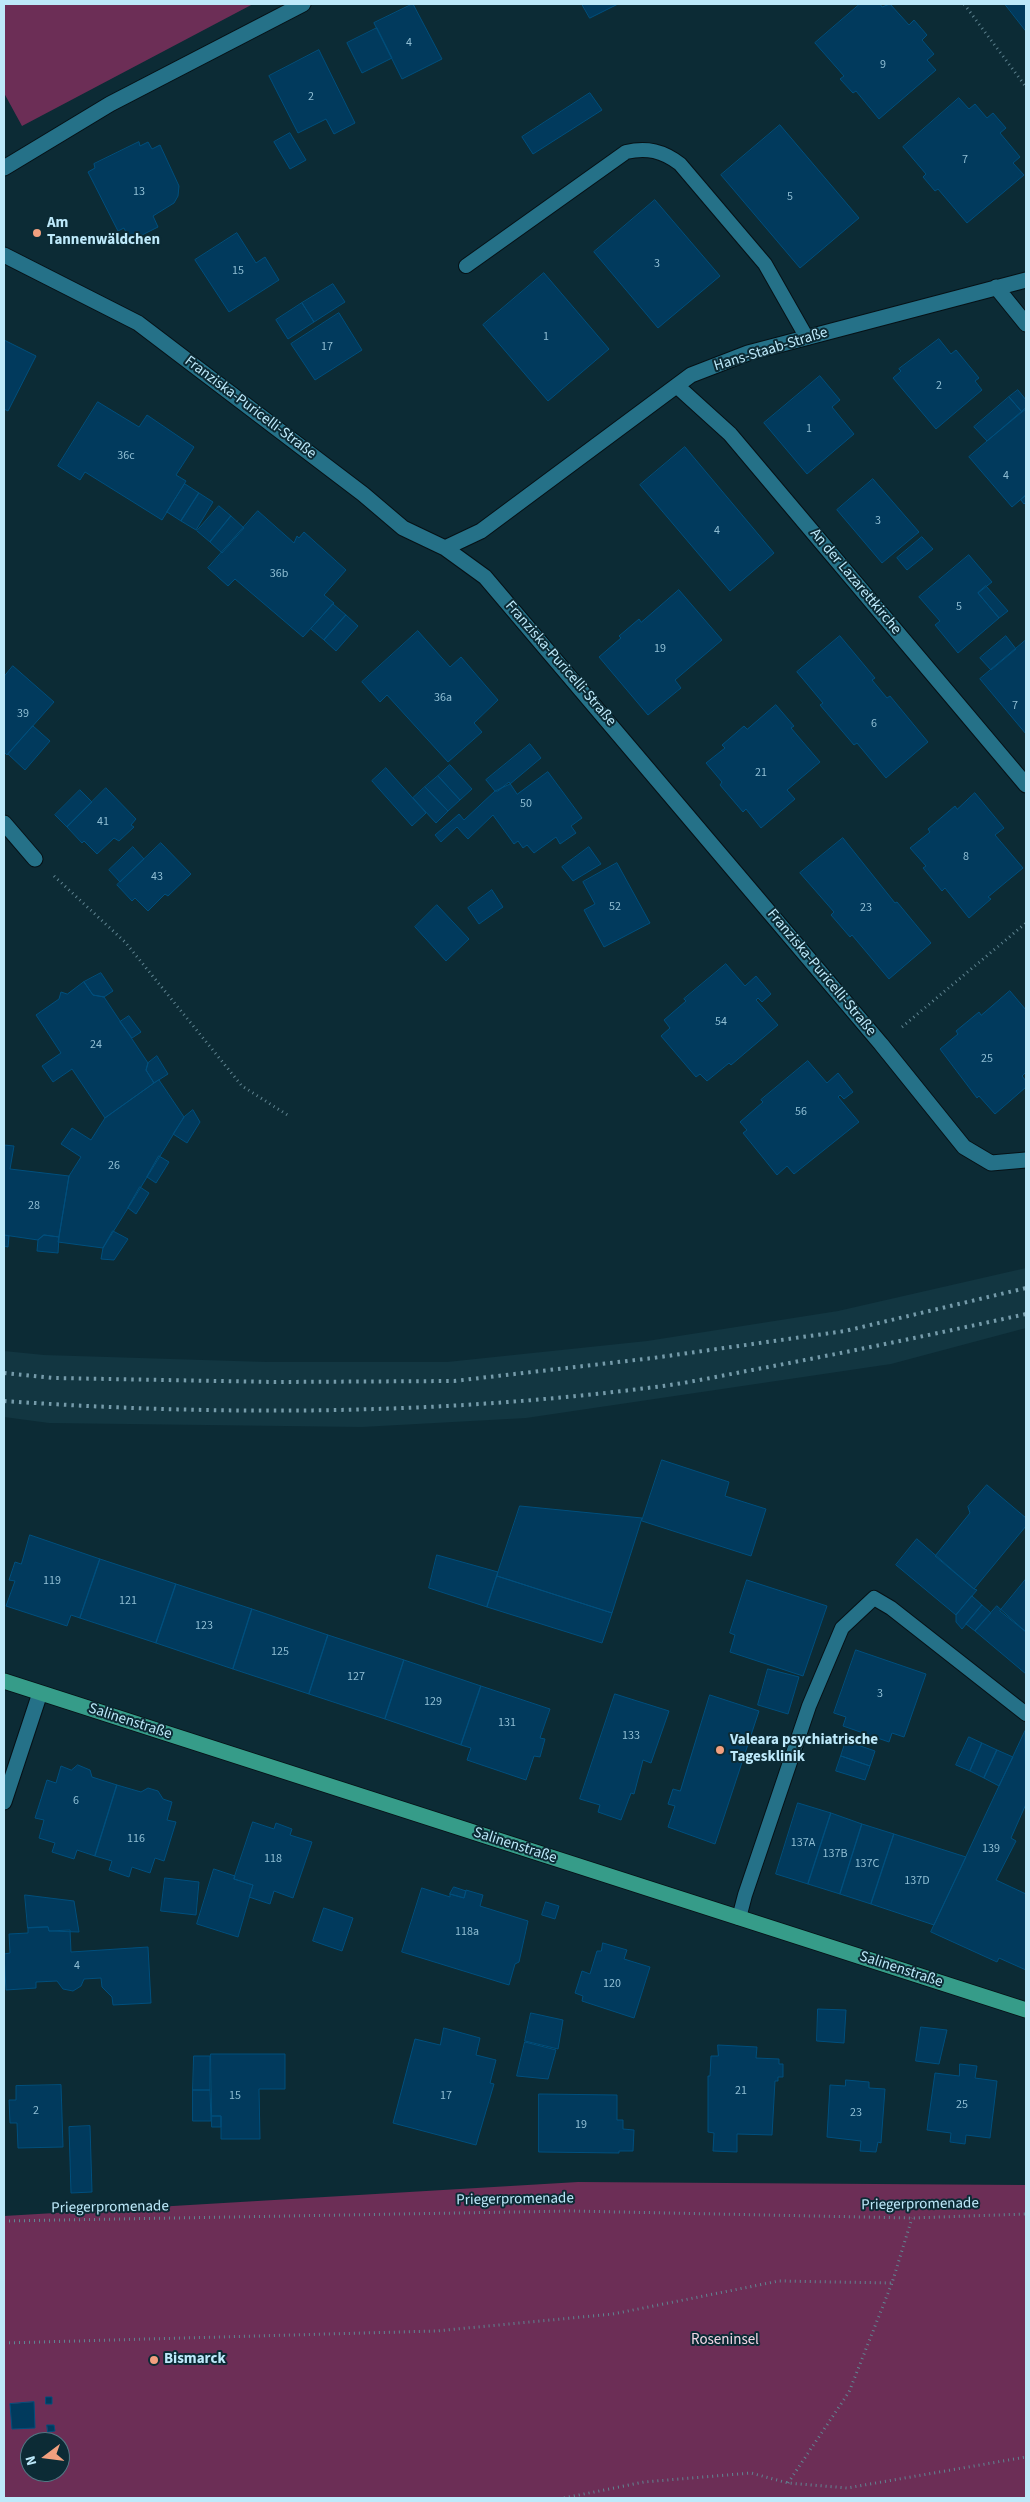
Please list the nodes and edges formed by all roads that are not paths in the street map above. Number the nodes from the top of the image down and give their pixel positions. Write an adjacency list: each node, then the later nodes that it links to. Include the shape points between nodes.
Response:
1 (302, 4): 2 (street, via 110,104)
2 (4, 168)
3 (4, 256): 10 (street, Franziska-Puricelli-Straße, via 138,323 363,494 402,528)
4 (466, 266): 8 (lane, via 626,152 640,148 653,150 680,164 759,257)
5 (1026, 280): 6 (street, Hans-Staab-Straße)
6 (996, 287): 7 (street); 8 (street, Hans-Staab-Straße)
7 (1026, 324)
8 (807, 338): 9 (street, Hans-Staab-Straße, via 748,353 692,375)
9 (676, 386): 10 (street, Hans-Staab-Straße, via 481,531); 11 (street, An der Lazarettkirche, via 730,434)
10 (445, 548): 14 (street, Franziska-Puricelli-Straße, via 485,577 964,1146 992,1162)
11 (1026, 784)
12 (4, 823): 13 (street)
13 (35, 859)
14 (1026, 1160)
15 (4, 1681): 16 (main road, Salinenstraße)
16 (40, 1693): 18 (street); 19 (main road, Salinenstraße)
17 (1026, 1714): 19 (lane, via 874,1598 842,1628 827,1663 806,1715)
18 (4, 1802)
19 (739, 1918): 20 (main road, Salinenstraße)
20 (1026, 2010)

